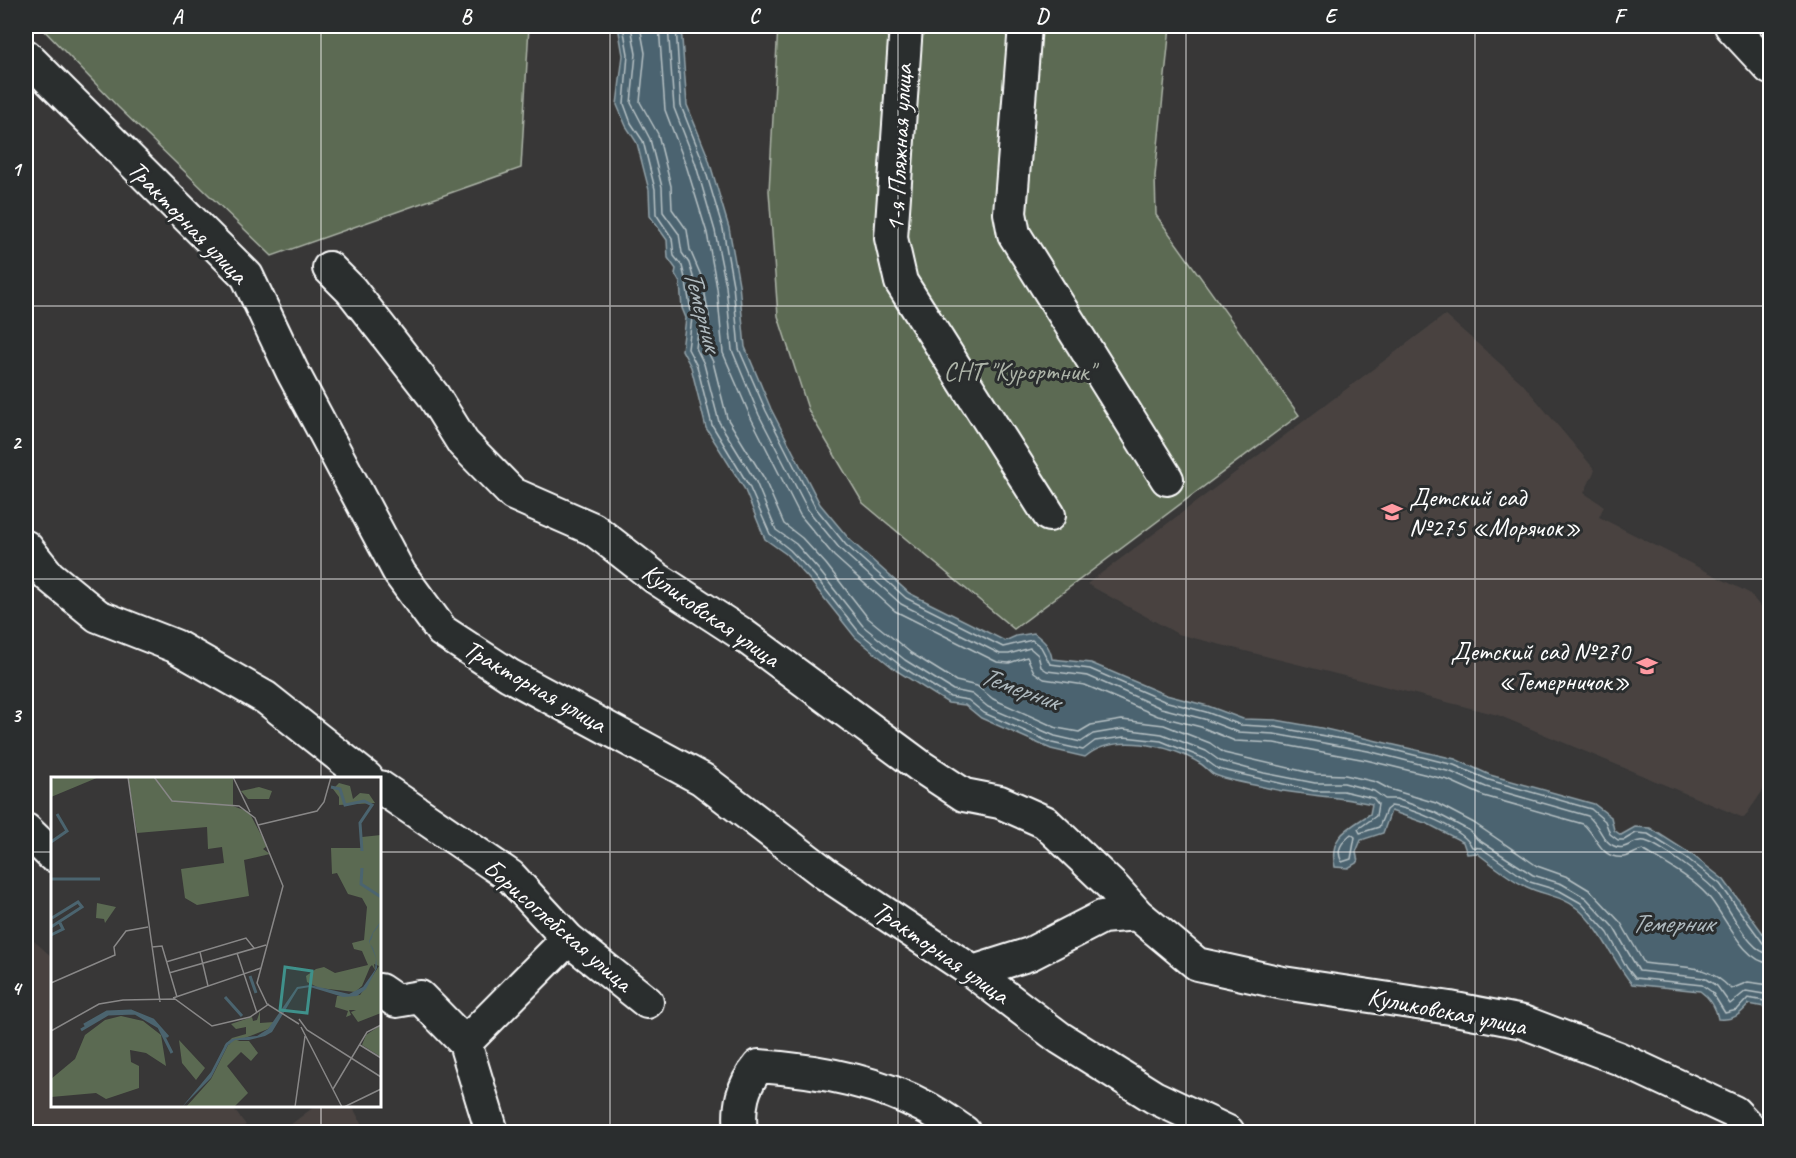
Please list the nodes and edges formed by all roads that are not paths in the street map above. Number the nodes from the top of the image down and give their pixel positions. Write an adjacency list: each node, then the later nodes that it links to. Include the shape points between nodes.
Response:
1 (906, 26): 8 (street, 1-я Пляжная улица, via 891,238 901,282)
2 (1025, 26): 7 (street, via 1010,213 1014,234)
3 (1731, 26): 5 (street)
4 (26, 56): 16 (street, Тракторная улица, via 247,276 292,371 400,574 442,631 509,675 702,779 826,874)
5 (1770, 68)
6 (329, 268): 14 (street, Куликовская улица, via 351,290 433,395 463,444 513,494 593,529 656,578 739,632 964,795 1000,802 1045,822)
7 (1167, 479)
8 (1049, 515)
9 (26, 547): 10 (street, via 49,576 98,616 175,646 266,698)
10 (366, 777)
11 (381, 788): 15 (street, Борисоглебская улица, via 510,876)
12 (26, 830): 13 (street)
13 (51, 854)
14 (1137, 914): 16 (street, via 1102,917 1030,954); 24 (street, Куликовская улица, via 1197,964 1283,983 1523,1022 1618,1058 1734,1112)
15 (568, 939): 18 (street, Борисоглебская улица); 19 (street)
16 (973, 972): 23 (street, Тракторная улица, via 1060,1038 1154,1097)
17 (381, 991): 19 (street, via 396,1001 420,997)
18 (647, 1002)
19 (465, 1043): 20 (street)
20 (492, 1132)
21 (741, 1132): 22 (street, via 738,1112 747,1080 759,1066 804,1069 870,1085 925,1107)
22 (964, 1132)
23 (1228, 1132)
24 (1753, 1132)

